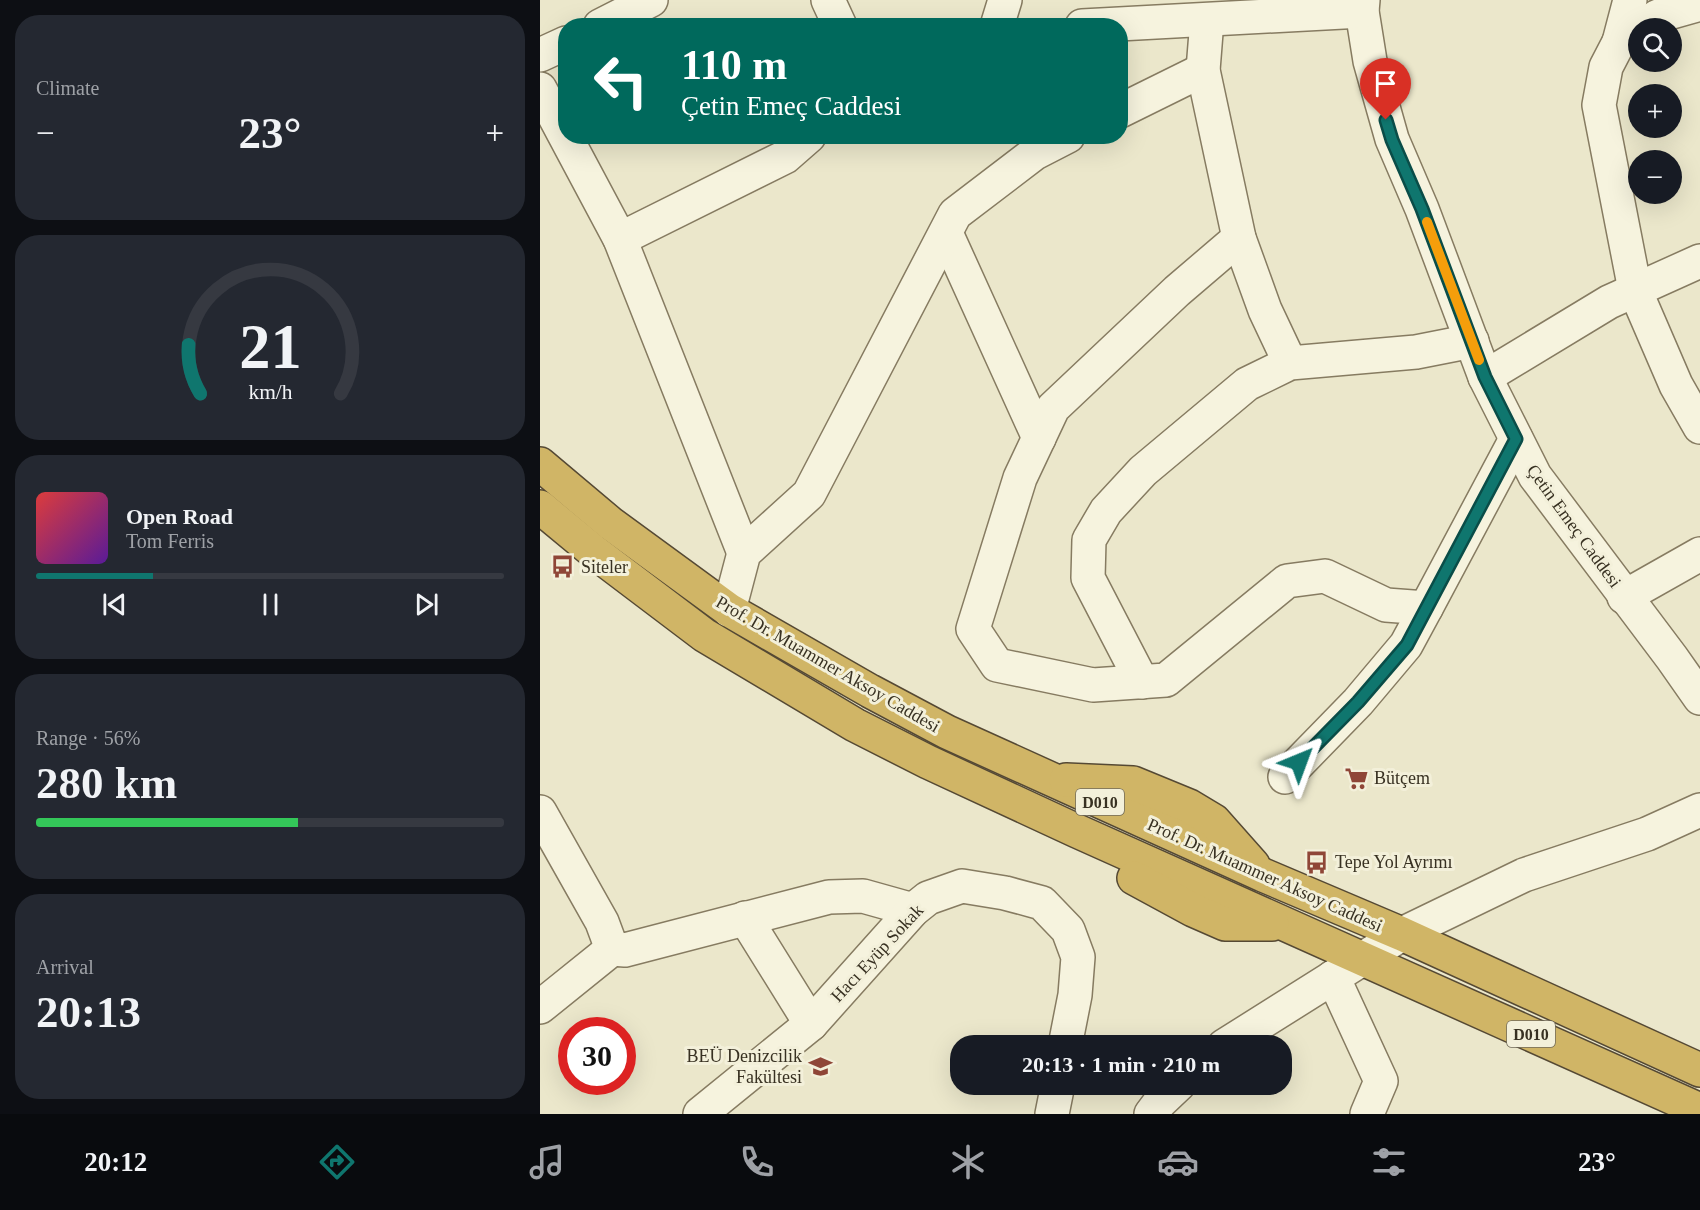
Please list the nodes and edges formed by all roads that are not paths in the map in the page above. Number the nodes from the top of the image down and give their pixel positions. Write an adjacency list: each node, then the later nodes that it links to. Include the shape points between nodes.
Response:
1 (651, 0): 7 (street)
2 (828, 0): 8 (street)
3 (1005, 0): 9 (street)
4 (1630, 0): 10 (street)
5 (1700, 4): 11 (street)
6 (1362, 5): 12 (street); 29 (street, Çetin Emeç Caddesi, via 1370,61 1392,140)
7 (616, 18)
8 (836, 18)
9 (999, 18)
10 (1631, 18)
11 (1655, 18)
12 (1207, 20): 13 (street); 17 (street)
13 (1128, 24)
14 (1628, 38): 28 (street, via 1606,66 1599,105)
15 (558, 47): 16 (street)
16 (540, 56)
17 (1203, 70): 19 (street); 25 (street)
18 (540, 89): 20 (street)
19 (1128, 107)
20 (558, 122)
21 (570, 144): 26 (street)
22 (800, 144): 26 (street, via 785,157)
23 (1052, 144): 24 (street, via 955,214)
24 (946, 232): 33 (street); 39 (street, via 809,494)
25 (1239, 238): 30 (street); 33 (street, via 1053,408)
26 (621, 239): 39 (street)
27 (1700, 261): 28 (street)
28 (1635, 290): 31 (street); 32 (street, via 1676,385)
29 (1472, 341): 30 (street, via 1416,352); 31 (street, Çetin Emeç Caddesi)
30 (1290, 363): 46 (street, via 1247,384 1143,471 1106,511 1089,540 1088,578)
31 (1485, 377): 34 (street, Çetin Emeç Caddesi)
32 (1700, 427)
33 (1039, 438): 46 (street, via 1020,478 973,628 997,665 1093,685)
34 (1516, 439): 42 (street, Çetin Emeç Caddesi, via 1534,476); 43 (street)
35 (540, 451): 41 (highway, via 618,505 684,564)
36 (540, 464): 41 (highway, Prof. Dr. Muammer Aksoy Caddesi / D010, via 610,523)
37 (540, 507): 45 (highway, Prof. Dr. Muammer Aksoy Caddesi / D010)
38 (540, 533): 45 (highway, via 635,608)
39 (744, 553): 44 (street)
40 (1700, 554): 42 (street)
41 (702, 591): 44 (highway, Prof. Dr. Muammer Aksoy Caddesi / D010)
42 (1624, 597): 47 (street, Çetin Emeç Caddesi)
43 (1426, 608): 46 (street, via 1386,605 1324,576 1287,581 1166,680); 48 (street, via 1407,645)
44 (729, 610): 53 (highway, Prof. Dr. Muammer Aksoy Caddesi / D010, via 947,732)
45 (704, 635): 55 (highway, Prof. Dr. Muammer Aksoy Caddesi / D010, via 855,725 928,762)
46 (1142, 682)
47 (1700, 698)
48 (1285, 777)
49 (1700, 810): 53 (street, via 1647,834 1524,875)
50 (540, 812): 54 (street, via 602,922)
51 (913, 910): 52 (street, via 863,896 829,897); 58 (street, Hacı Eyüp Sokak); 59 (street, Hacı Eyüp Sokak, via 928,898 962,886 1042,903 1068,930 1078,957)
52 (745, 918): 54 (street, via 625,950); 58 (street)
53 (1402, 934): 55 (street); 61 (highway, Prof. Dr. Muammer Aksoy Caddesi / D010)
54 (612, 950): 57 (street)
55 (1361, 959): 56 (street); 64 (highway, Prof. Dr. Muammer Aksoy Caddesi / D010)
56 (1333, 976): 60 (street); 68 (street, via 1381,1081)
57 (540, 1007)
58 (811, 1024): 65 (street, Hacı Eyüp Sokak)
59 (1067, 1035)
60 (1241, 1035)
61 (1700, 1070)
62 (1056, 1095): 66 (street)
63 (1167, 1095): 67 (street)
64 (1700, 1110)
65 (700, 1114)
66 (1052, 1114)
67 (1151, 1114)
68 (1367, 1114)

